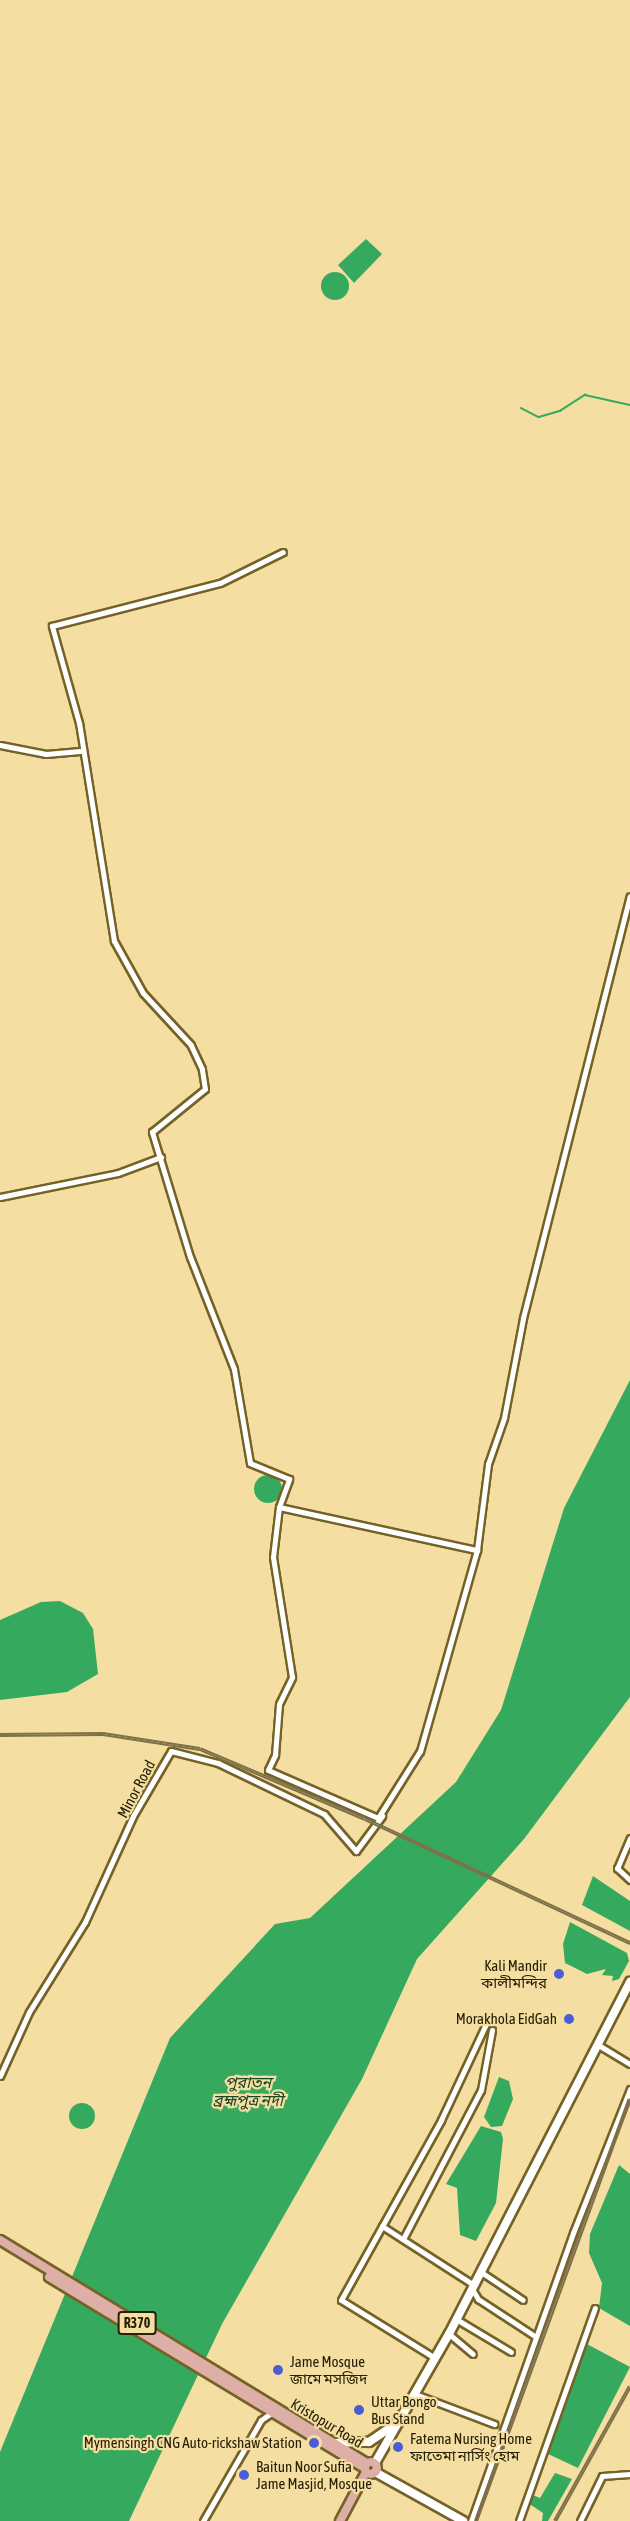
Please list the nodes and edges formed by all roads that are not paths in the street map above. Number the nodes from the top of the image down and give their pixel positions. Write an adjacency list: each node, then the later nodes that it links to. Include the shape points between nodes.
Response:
1 (283, 552): 3 (street, via 220,583 52,626 79,723)
2 (0, 745): 3 (street, via 46,754)
3 (80, 751): 5 (street, via 101,838 104,899 114,941 143,993 190,1045 205,1080 193,1102 152,1132)
4 (630, 897): 8 (street, via 523,1318 504,1418 488,1464)
5 (161, 1157): 6 (street, via 118,1173); 7 (street, via 190,1257 234,1369 252,1467 288,1476)
6 (0, 1197)
7 (279, 1507): 8 (street); 9 (street, via 273,1557 292,1677 279,1704 275,1755 268,1770 361,1813 378,1818)
8 (477, 1550): 9 (street, via 420,1751)
9 (386, 1809): 17 (street, Minor Road, via 356,1851 324,1814 218,1762 171,1751 134,1816 85,1922 29,2012)
10 (630, 1838): 11 (street, via 617,1868)
11 (630, 1880)
12 (630, 1982): 15 (main road)
13 (486, 2024): 19 (street)
14 (492, 2030): 20 (street, via 481,2090)
15 (600, 2046): 16 (street); 23 (main road)
16 (630, 2064)
17 (0, 2076)
18 (630, 2089): 29 (street)
19 (382, 2226): 20 (street); 32 (street, via 341,2300)
20 (403, 2239): 24 (street)
21 (0, 2240): 34 (main road, R370)
22 (0, 2247): 34 (main road)
23 (481, 2272): 24 (main road); 25 (street)
24 (473, 2287): 27 (main road); 29 (street, via 478,2300)
25 (524, 2300)
26 (595, 2308): 45 (street)
27 (456, 2319): 28 (main road); 30 (street)
28 (448, 2334): 31 (street); 32 (main road)
29 (536, 2337): 44 (street)
30 (511, 2352)
31 (473, 2354)
32 (435, 2358): 33 (main road)
33 (415, 2394): 35 (main road); 36 (street)
34 (271, 2410): 37 (main road, Kristopur Road / R370); 38 (main road, Kristopur Road / R370); 40 (street, via 261,2420)
35 (401, 2419): 37 (main road, via 369,2442); 38 (main road)
36 (494, 2424)
37 (334, 2443): 38 (main road, Kristopur Road / R370)
38 (370, 2469): 41 (main road); 42 (main road); 43 (main road, Kristopur Road)
39 (630, 2474): 46 (street, via 602,2476)
40 (203, 2521)
41 (340, 2521)
42 (345, 2521)
43 (463, 2521)
44 (471, 2521)
45 (519, 2521)
46 (580, 2521)

